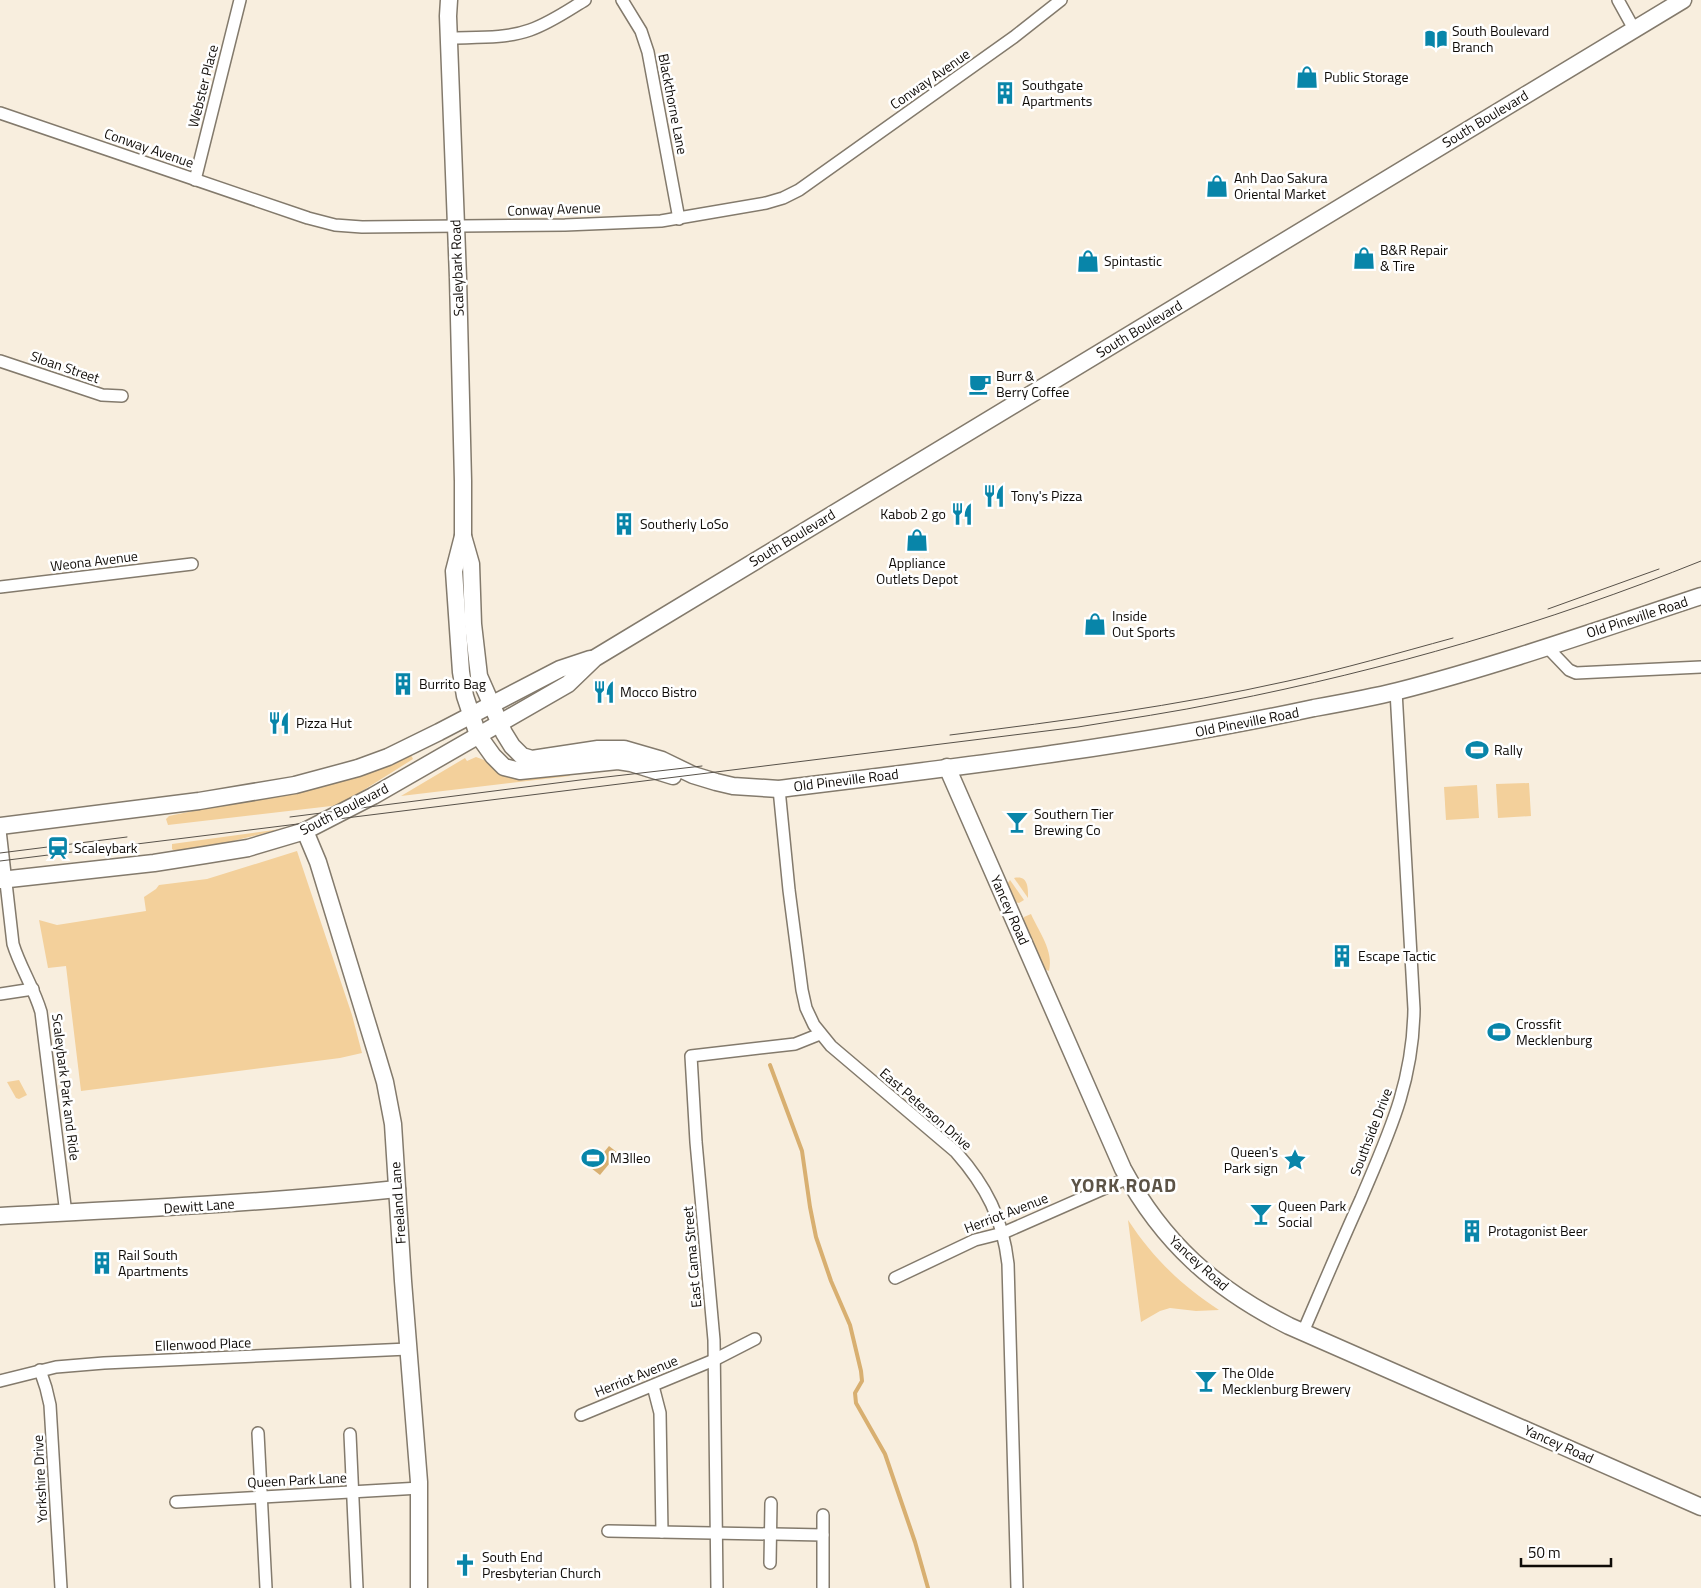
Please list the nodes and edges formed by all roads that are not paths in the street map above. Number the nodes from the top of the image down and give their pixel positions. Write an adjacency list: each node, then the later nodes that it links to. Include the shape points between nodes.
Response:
1 (240, 0): 11 (street, Webster Place)
2 (449, 0): 9 (street, Scaleybark Road)
3 (585, 0): 9 (street, via 529,30 511,35)
4 (622, 0): 12 (street, Blackthorne Lane, via 648,52)
5 (1061, 0): 12 (street, Conway Avenue, via 799,190 766,203)
6 (1618, 0): 8 (street)
7 (1683, 0): 8 (street, South Boulevard)
8 (1634, 29): 21 (street, South Boulevard)
9 (449, 38): 13 (street, Scaleybark Road)
10 (0, 113): 11 (street, Conway Avenue)
11 (195, 180): 13 (street, Conway Avenue, via 335,225)
12 (679, 219): 13 (street, Conway Avenue)
13 (456, 227): 16 (street, Scaleybark Road)
14 (0, 360): 15 (street, Sloan Street, via 102,395)
15 (122, 396)
16 (463, 536): 24 (street, Scaleybark Road, via 471,564 479,676); 25 (street, Scaleybark Road, via 454,571 462,672)
17 (192, 564): 18 (street, Weona Avenue)
18 (0, 587)
19 (1701, 596): 20 (street, Old Pineville Road)
20 (1547, 647): 22 (street, via 1576,673); 23 (street, Old Pineville Road)
21 (595, 658): 24 (street, South Boulevard, via 560,669); 26 (street, South Boulevard, via 568,684)
22 (1701, 667)
23 (1396, 691): 28 (street, Old Pineville Road, via 1213,729); 42 (street, Southside Drive, via 1414,1009 1413,1044 1408,1076 1393,1124)
24 (491, 705): 25 (street, South Boulevard); 26 (street, Scaleybark Road)
25 (470, 716): 27 (street, Scaleybark Road); 30 (street, South Boulevard, via 388,757 295,785)
26 (499, 723): 27 (street, South Boulevard); 29 (street, Old Pineville Road, via 512,746 522,756 532,759 598,749 624,749 716,782)
27 (478, 735): 29 (street, Old Pineville Road, via 504,766 520,771 618,761 660,771 702,789 734,796 762,797); 31 (street, South Boulevard)
28 (947, 767): 29 (street, Old Pineville Road); 36 (street, Yancey Road)
29 (779, 789): 35 (street, East Peterson Drive, via 802,990 806,1008)
30 (0, 828): 32 (street, Scaleybark Park and Ride)
31 (305, 831): 32 (street, South Boulevard, via 248,848 213,854); 37 (street, Freeland Lane, via 318,862 385,1082 393,1124)
32 (2, 880): 33 (street, Scaleybark Park and Ride, via 13,944)
33 (34, 989): 34 (street); 38 (street, Scaleybark Park and Ride, via 41,1012)
34 (0, 994)
35 (820, 1034): 40 (street, East Peterson Drive, via 956,1152 984,1188); 45 (street, East Cama Street, via 795,1044 691,1056)
36 (1128, 1178): 40 (street, Herriot Avenue); 42 (street, Yancey Road, via 1159,1225 1207,1274 1251,1306)
37 (397, 1189): 38 (street, Dewitt Lane, via 299,1199); 44 (street, Freeland Lane)
38 (66, 1214): 39 (street, Dewitt Lane)
39 (0, 1216)
40 (1004, 1233): 41 (street, Herriot Avenue, via 975,1240); 71 (street, East Peterson Drive, via 1009,1273)
41 (895, 1278)
42 (1303, 1332): 57 (street, Yancey Road)
43 (755, 1340): 45 (street, Herriot Avenue)
44 (408, 1349): 46 (street, Ellenwood Place, via 104,1363); 52 (street, Freeland Lane)
45 (714, 1360): 48 (street, Herriot Avenue); 61 (street, East Cama Street)
46 (40, 1370): 47 (street, Ellenwood Place); 65 (street, Yorkshire Drive, via 50,1405)
47 (0, 1381)
48 (653, 1386): 49 (street, Herriot Avenue); 60 (street, via 660,1413)
49 (582, 1415)
50 (258, 1433): 54 (street)
51 (350, 1434): 53 (street)
52 (420, 1488): 53 (street, Queen Park Lane); 68 (street, Freeland Lane)
53 (353, 1492): 54 (street, Queen Park Lane); 67 (street)
54 (261, 1497): 55 (street, Queen Park Lane); 66 (street)
55 (176, 1502)
56 (771, 1503): 62 (street)
57 (1701, 1507)
58 (823, 1515): 63 (street)
59 (608, 1531): 60 (street)
60 (662, 1532): 61 (street)
61 (717, 1533): 62 (street); 69 (street, East Cama Street)
62 (770, 1534): 63 (street); 64 (street)
63 (823, 1534): 70 (street)
64 (770, 1563)
65 (61, 1588)
66 (266, 1588)
67 (358, 1588)
68 (419, 1588)
69 (717, 1588)
70 (823, 1588)
71 (1017, 1588)

